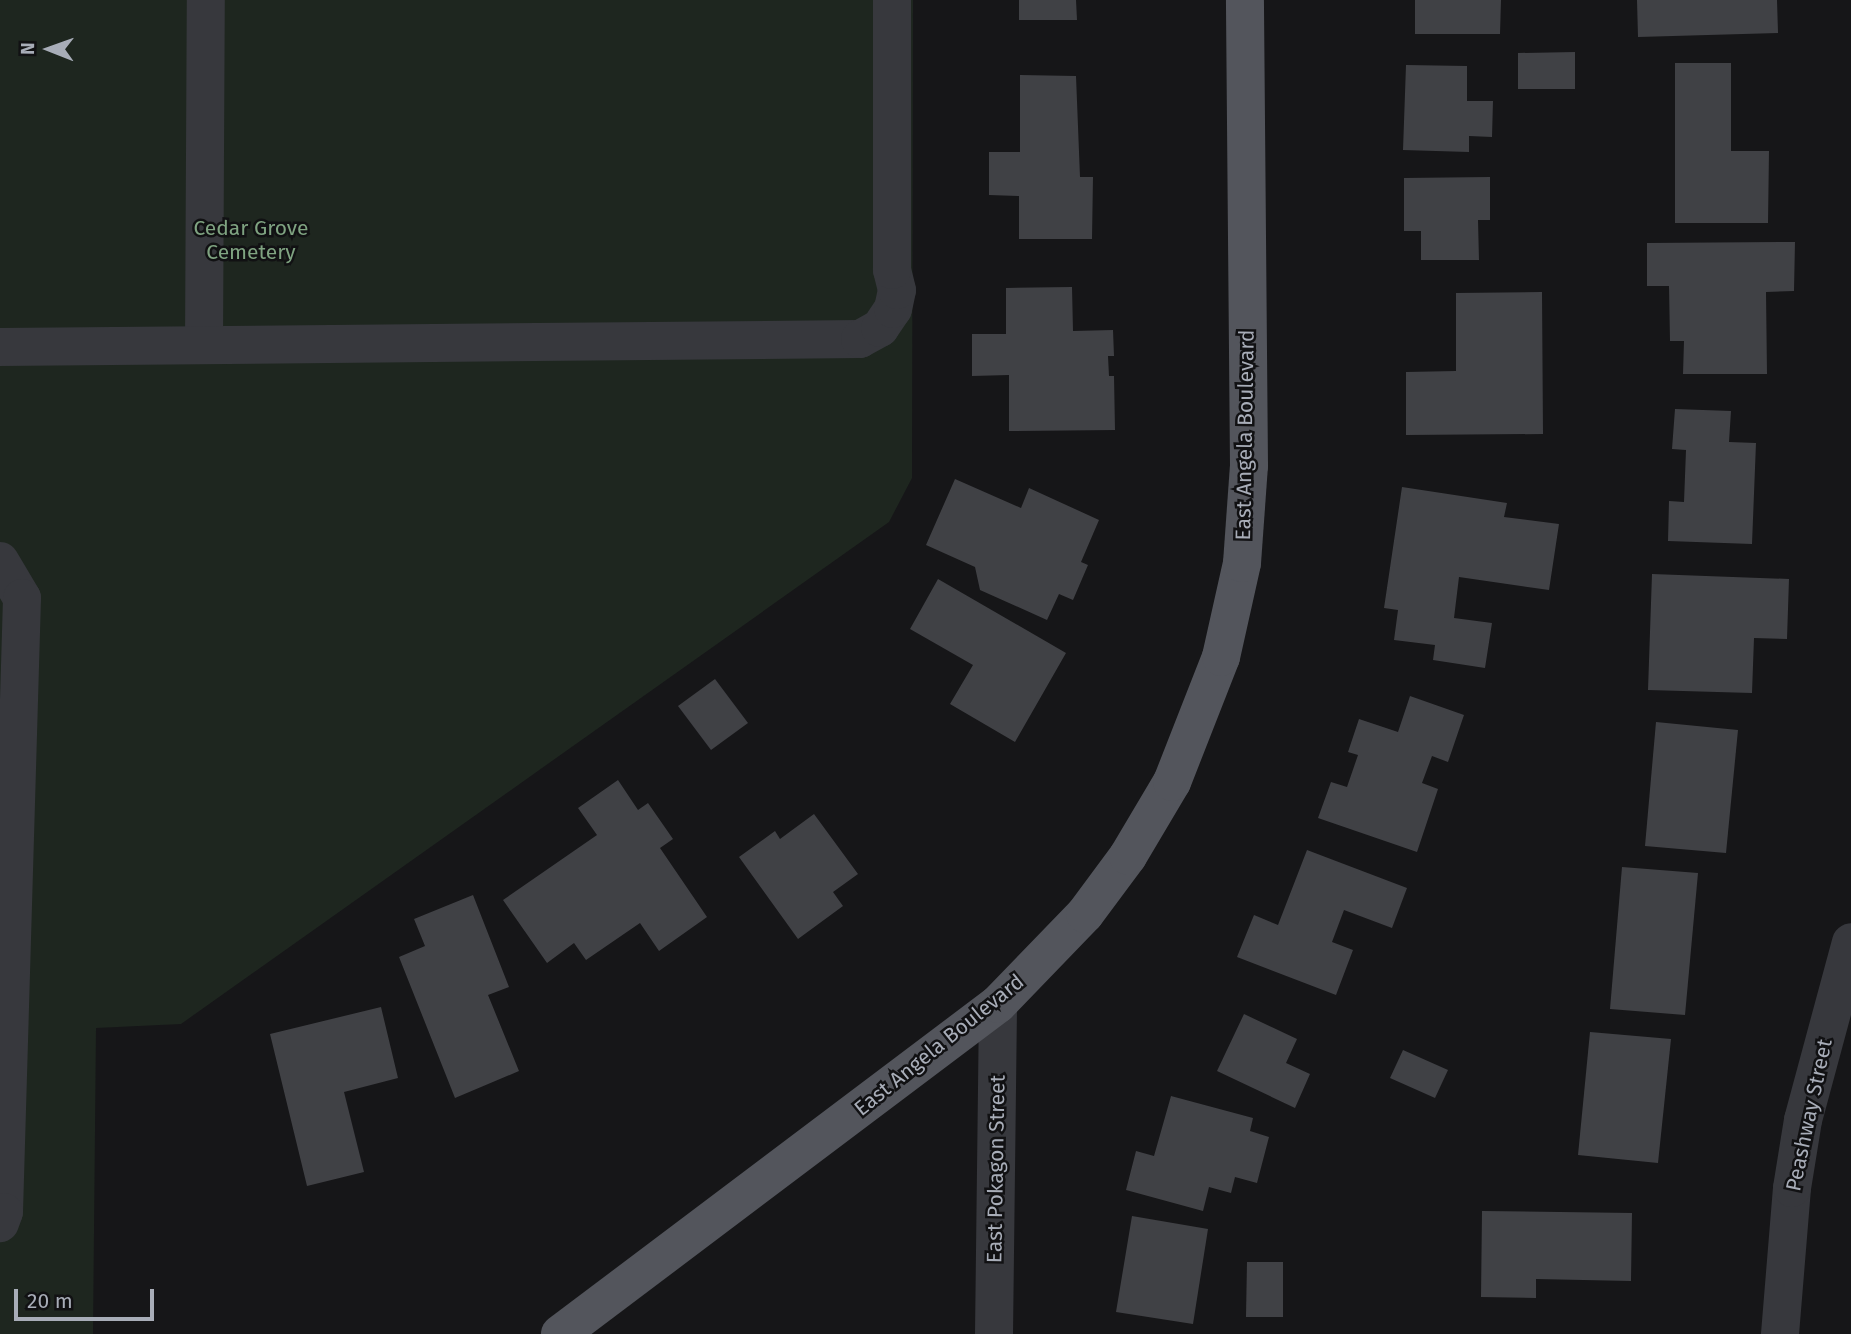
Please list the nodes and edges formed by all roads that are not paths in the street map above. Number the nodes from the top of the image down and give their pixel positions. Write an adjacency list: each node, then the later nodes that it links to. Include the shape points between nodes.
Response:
1 (206, 0): 4 (street)
2 (892, 0): 4 (street, via 892,270 897,290 893,309 880,328 860,339)
3 (1245, 0): 8 (main road, East Angela Boulevard, via 1249,479 1242,563 1222,657 1172,782 1128,856 1085,914)
4 (204, 344): 5 (street)
5 (0, 347)
6 (0, 561): 9 (street, via 22,598 4,1212)
7 (1851, 942): 12 (street, Peashway Street, via 1803,1120 1792,1188)
8 (998, 1004): 10 (main road, East Angela Boulevard); 11 (street, East Pokagon Street)
9 (0, 1223)
10 (560, 1334)
11 (994, 1334)
12 (1780, 1334)

